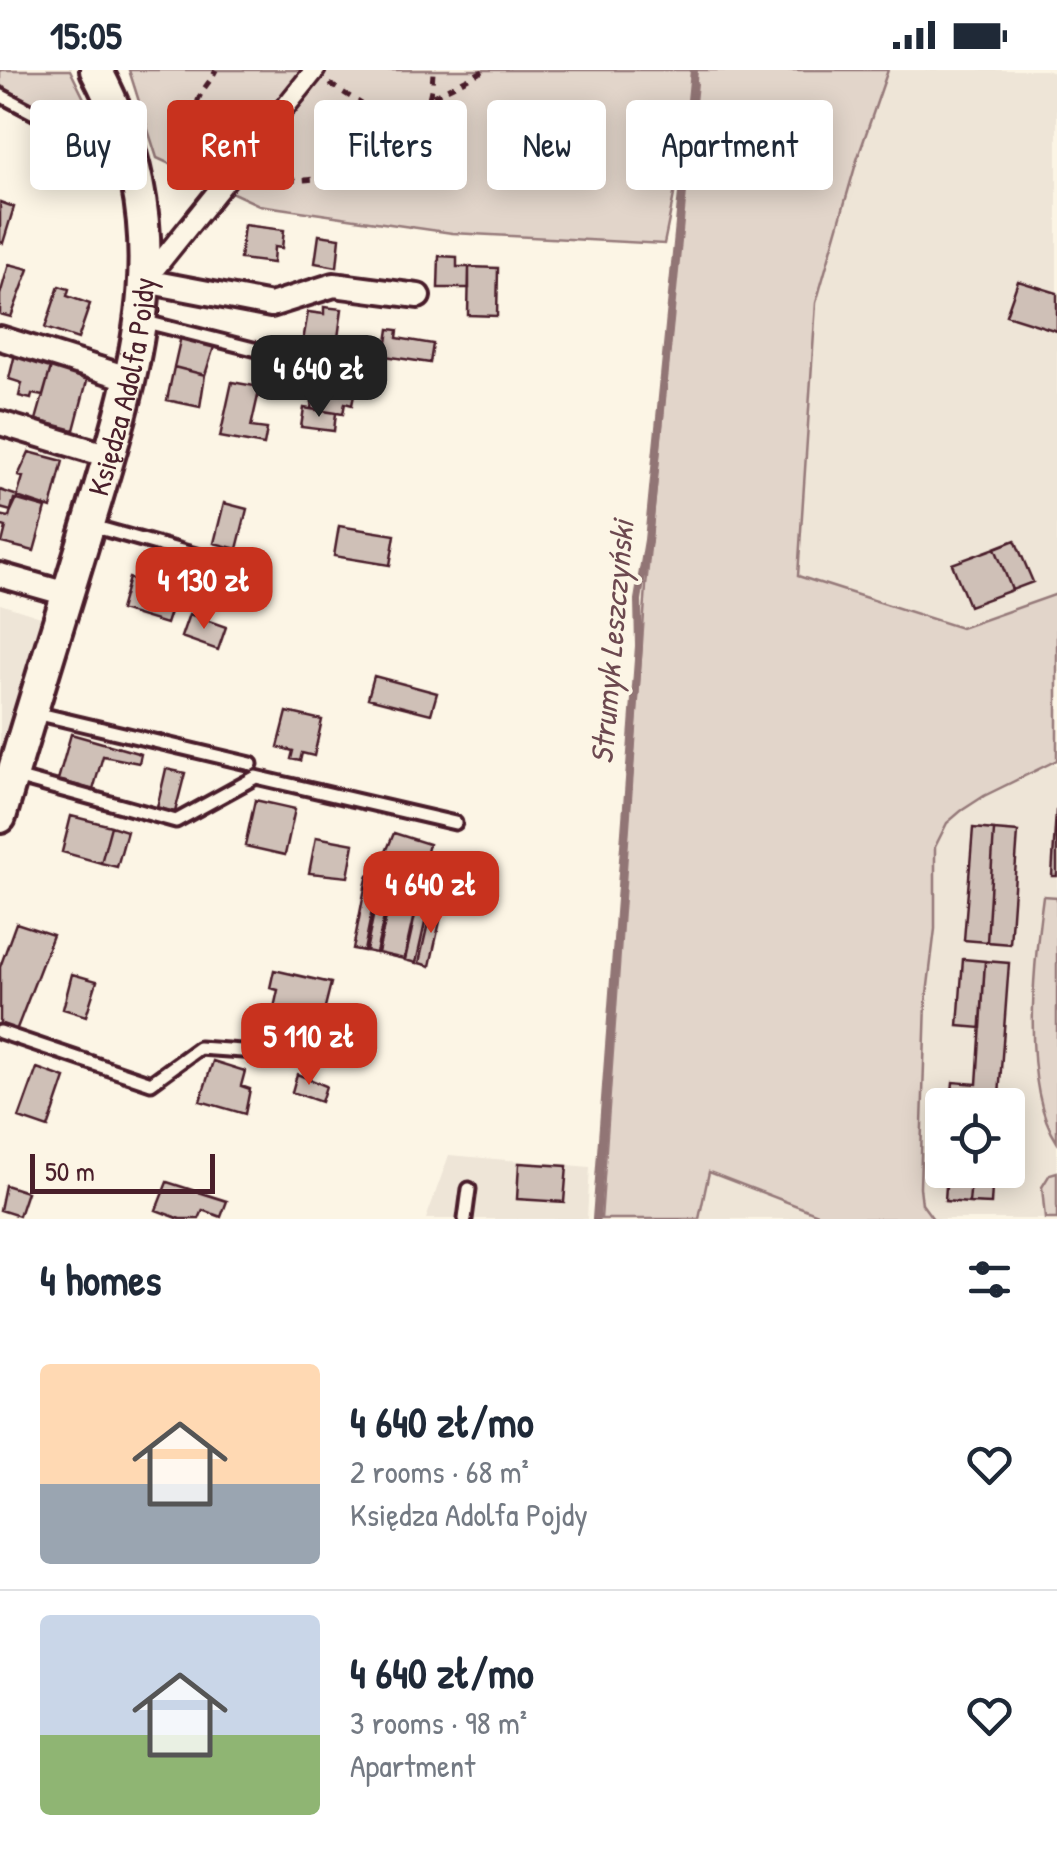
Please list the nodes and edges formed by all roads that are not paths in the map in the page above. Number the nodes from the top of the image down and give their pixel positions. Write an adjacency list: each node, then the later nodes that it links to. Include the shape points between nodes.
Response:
1 (96, 70): 5 (street, Księdza Adolfa Pojdy, via 133,169)
2 (314, 72): 5 (street)
3 (0, 94): 4 (lane)
4 (30, 111)
5 (146, 281): 6 (street, via 270,305 334,285); 7 (street, Księdza Adolfa Pojdy)
6 (418, 296)
7 (142, 321): 9 (lane); 10 (street, Księdza Adolfa Pojdy)
8 (0, 338): 10 (street)
9 (297, 360)
10 (131, 379): 12 (street, Księdza Adolfa Pojdy)
11 (0, 422): 12 (street)
12 (109, 456): 13 (street, Księdza Adolfa Pojdy)
13 (88, 525): 14 (lane); 16 (street, Księdza Adolfa Pojdy)
14 (260, 573)
15 (0, 576): 16 (street)
16 (68, 594): 17 (street, Księdza Adolfa Pojdy)
17 (32, 712): 18 (lane); 19 (street, Księdza Adolfa Pojdy)
18 (252, 764)
19 (12, 776): 20 (street, Księdza Adolfa Pojdy); 21 (lane, via 176,821 256,777)
20 (0, 816)
21 (455, 823)
22 (0, 1032): 23 (lane, via 151,1083 199,1048)
23 (286, 1054)
24 (468, 1190): 25 (lane)
25 (465, 1219)

